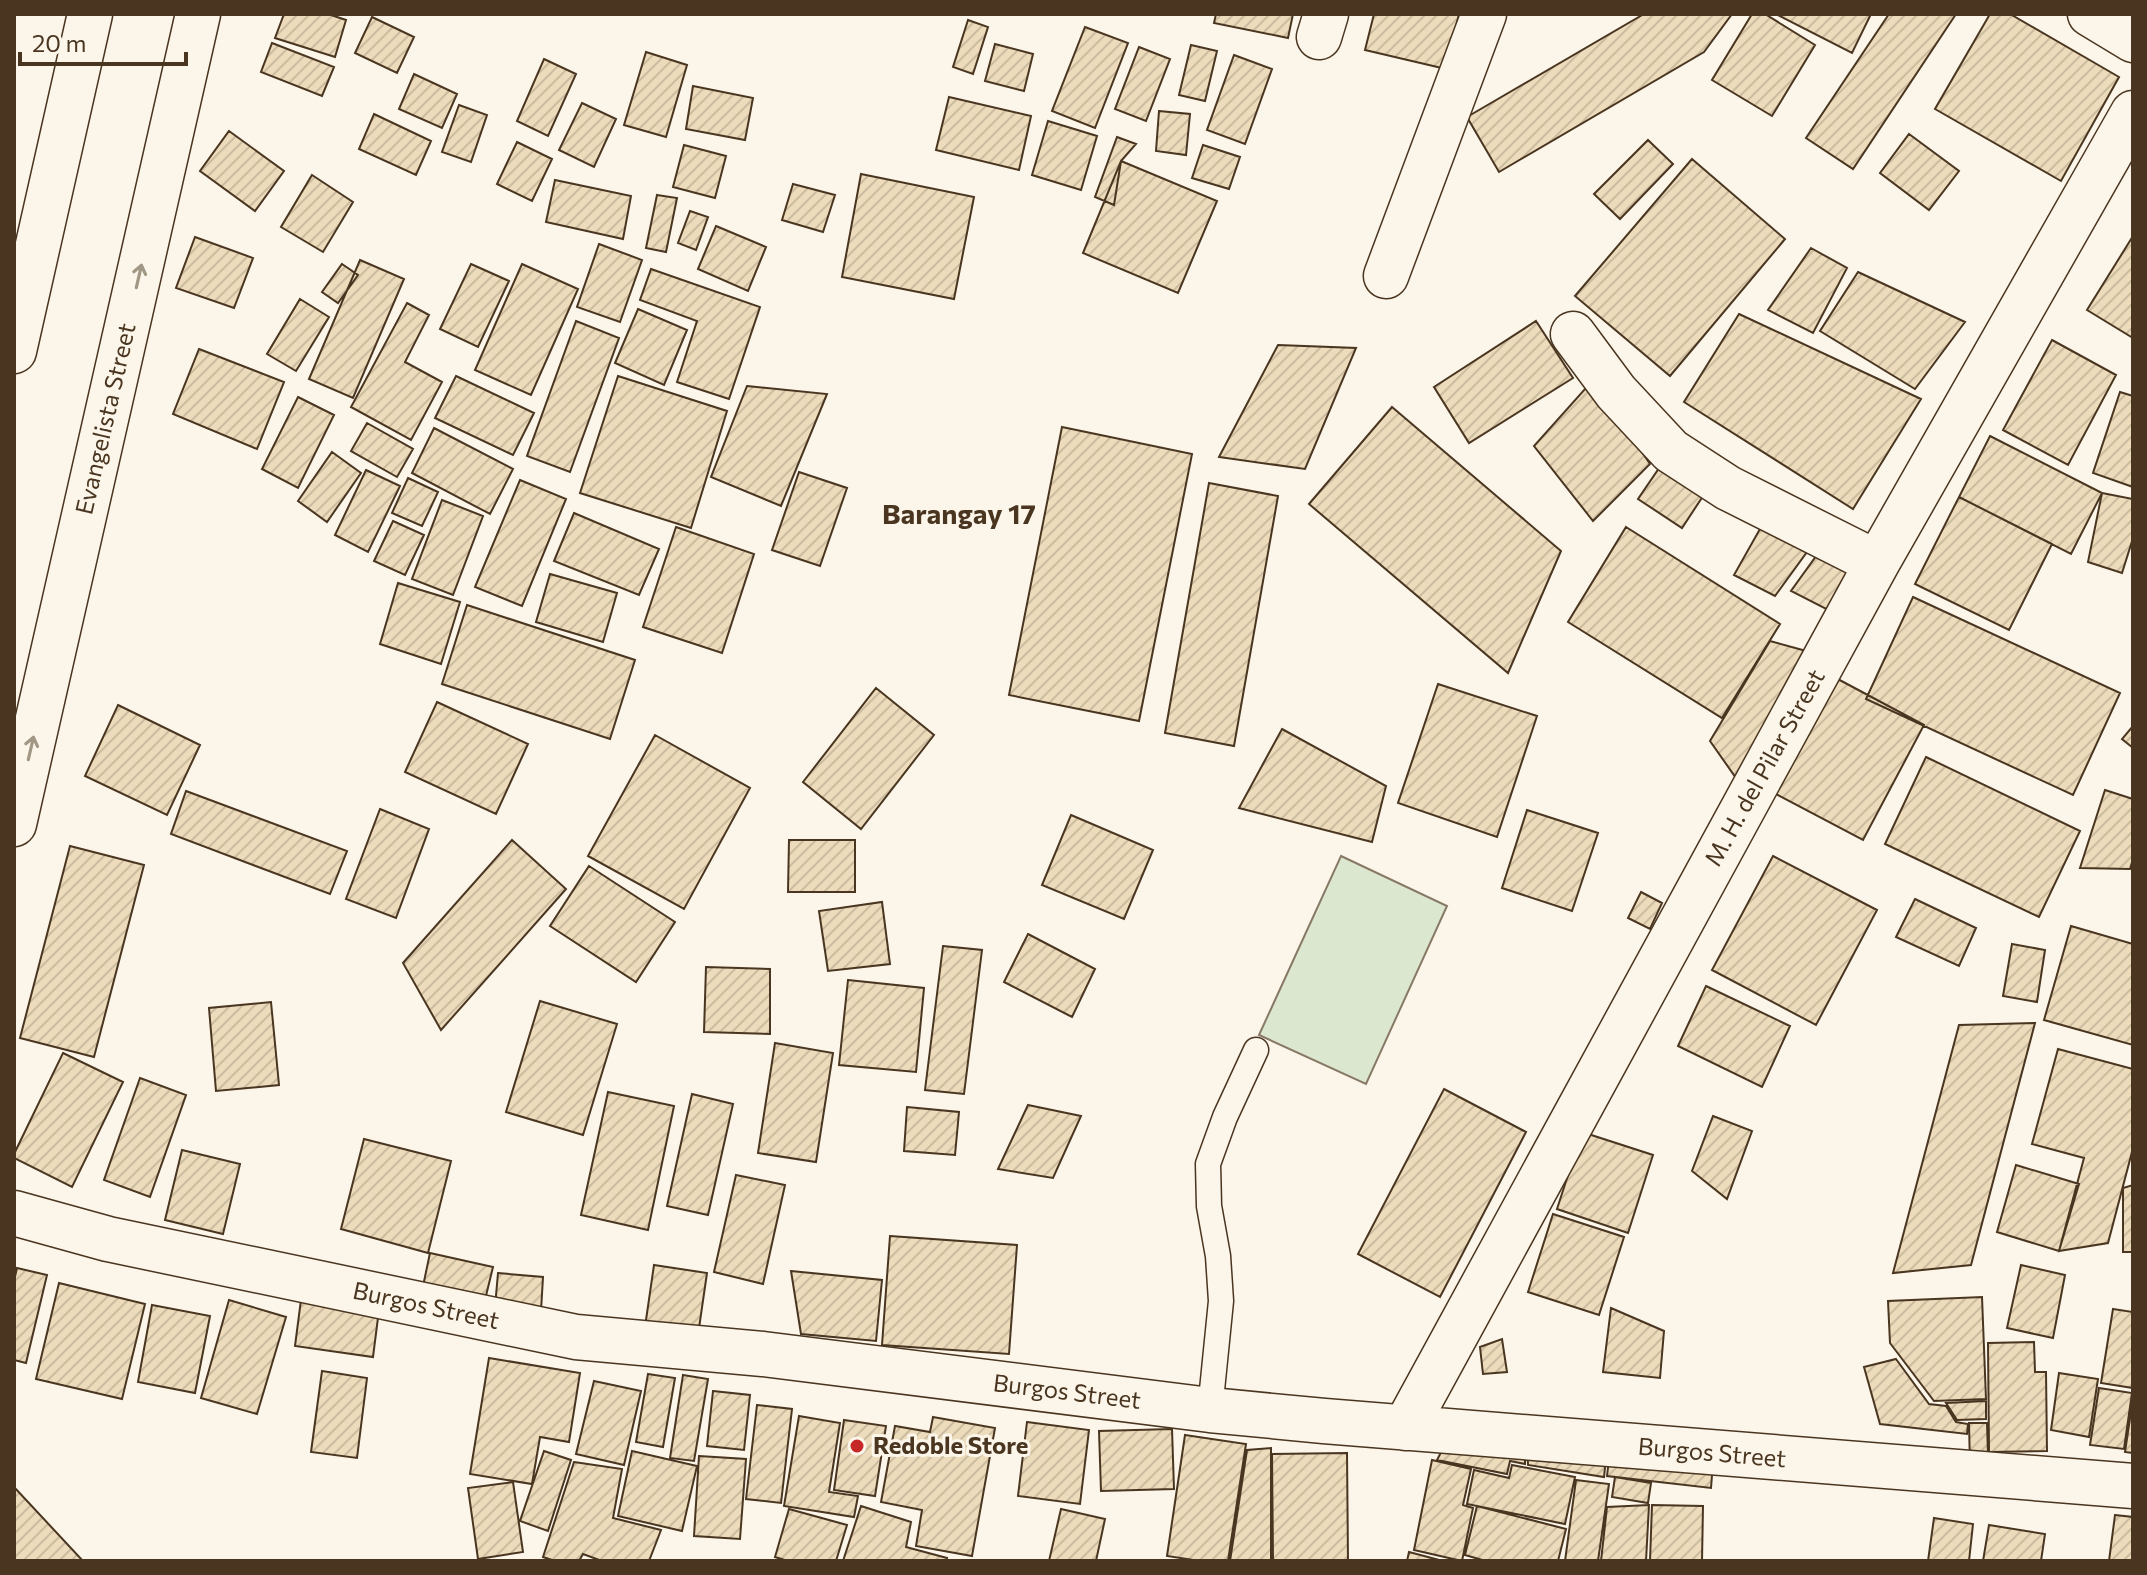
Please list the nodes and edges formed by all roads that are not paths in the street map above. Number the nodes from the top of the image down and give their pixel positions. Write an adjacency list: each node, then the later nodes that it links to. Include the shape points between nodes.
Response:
1 (198, 14): 11 (main road, Evangelista Street, one-way to 1)
2 (1484, 14): 7 (main road)
3 (2090, 14): 5 (main road)
4 (86, 33): 9 (main road)
5 (2133, 40)
6 (2133, 113): 10 (main road, M. H. del Pilar Street)
7 (1386, 276)
8 (1573, 334): 10 (main road, via 1616,392 1671,451 1728,488)
9 (14, 351)
10 (1877, 563): 15 (main road, M. H. del Pilar Street)
11 (14, 824)
12 (1256, 1050): 14 (lane, via 1208,1164 1221,1301)
13 (14, 1213): 14 (main road, Burgos Street, via 108,1239 576,1337 763,1354)
14 (1210, 1410): 15 (main road, Burgos Street)
15 (1405, 1428): 16 (main road, Burgos Street)
16 (2133, 1486)

